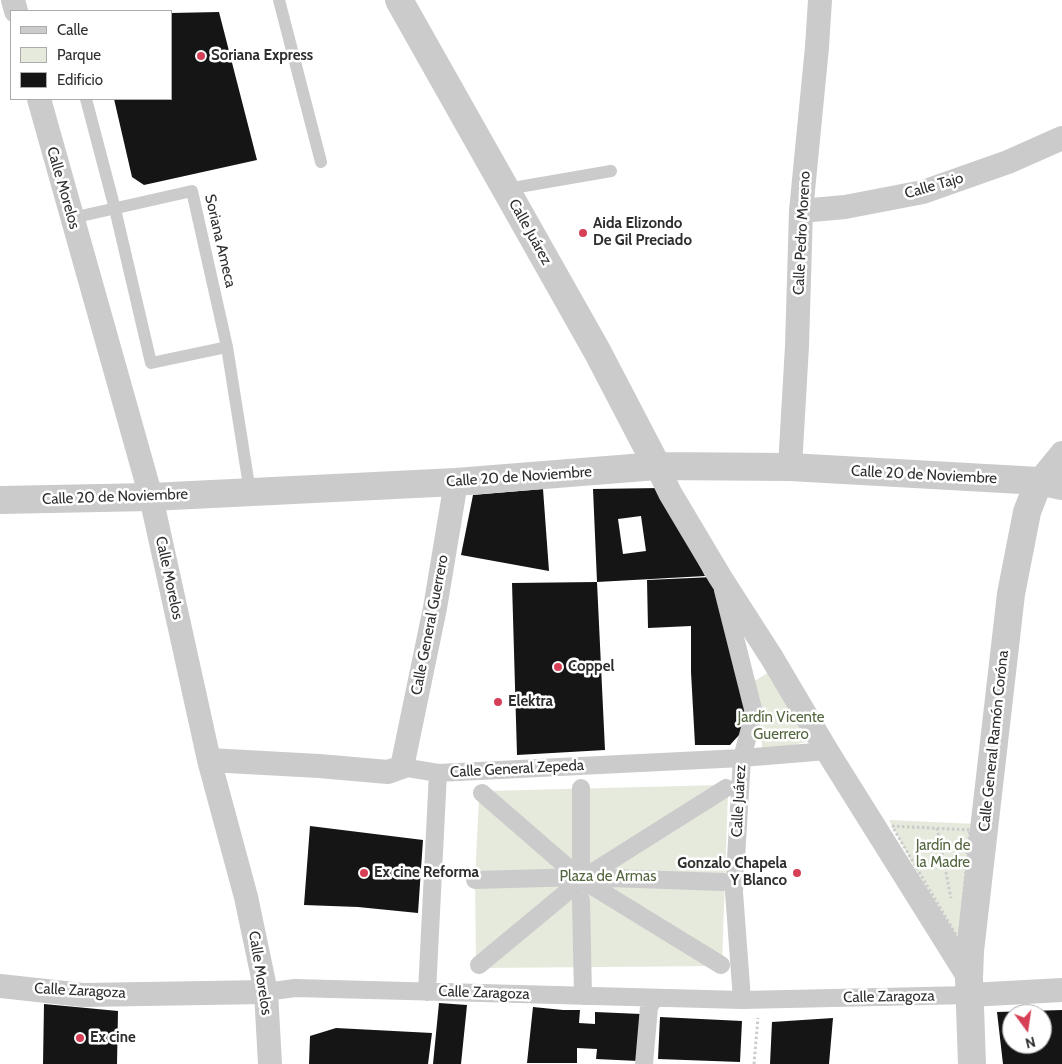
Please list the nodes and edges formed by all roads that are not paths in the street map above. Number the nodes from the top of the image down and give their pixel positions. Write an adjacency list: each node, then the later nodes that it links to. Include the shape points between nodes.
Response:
1 (279, 0): 7 (lane)
2 (399, 0): 9 (street, Calle Juárez)
3 (820, 0): 11 (street, Calle Pedro Moreno)
4 (39, 100): 12 (street, Calle Morelos)
5 (86, 100): 10 (lane)
6 (1062, 138): 11 (street, Calle Tajo, via 1008,162 923,192 845,207)
7 (321, 162)
8 (611, 171): 9 (lane)
9 (507, 189): 15 (street, Calle Juárez, via 597,351)
10 (115, 209): 12 (lane, Soriana Ameca); 13 (lane, via 151,363); 13 (lane, Soriana Ameca, via 192,191)
11 (800, 211): 16 (street, Calle Pedro Moreno)
12 (72, 218): 20 (street, Calle Morelos)
13 (227, 347): 19 (lane, Soriana Ameca)
14 (1062, 453): 18 (street)
15 (656, 466): 16 (street, Calle 20 de Noviembre); 17 (street, Calle 20 de Noviembre); 22 (street)
16 (790, 467): 18 (street, Calle 20 de Noviembre)
17 (456, 482): 19 (street, Calle 20 de Noviembre); 26 (street, Calle General Guerrero, via 435,608)
18 (1050, 483): 38 (street, Calle General Ramón Coróna, via 1027,512 1011,594)
19 (250, 492): 20 (street, Calle 20 de Noviembre)
20 (151, 497): 21 (street, Calle 20 de Noviembre); 25 (street, Calle Morelos)
21 (0, 500)
22 (720, 577): 23 (street); 24 (street, Calle Juárez, via 754,714)
23 (827, 751): 24 (street, Calle General Zepeda); 38 (street)
24 (742, 758): 27 (street, Calle General Zepeda); 44 (street, Calle Juárez, via 734,892)
25 (209, 760): 26 (street, Calle General Zepeda, via 388,772); 40 (street, Calle Morelos, via 246,897)
26 (402, 767): 27 (street, Calle General Zepeda)
27 (438, 773): 41 (street)
28 (581, 788): 31 (street)
29 (726, 788): 31 (street)
30 (482, 793): 31 (street)
31 (581, 877): 32 (street); 33 (street); 35 (street); 36 (street)
32 (475, 880)
33 (723, 882)
34 (581, 900): 42 (street)
35 (478, 965)
36 (721, 965)
37 (0, 986): 40 (street, Calle Zaragoza, via 83,995)
38 (969, 987): 39 (street); 44 (street, Calle Zaragoza); 47 (street, Calle General Ramón Coróna)
39 (1062, 990)
40 (266, 992): 41 (street, Calle Zaragoza, via 295,988); 45 (street, Calle Morelos)
41 (427, 992): 42 (street, Calle Zaragoza)
42 (583, 996): 43 (street, Calle Zaragoza)
43 (649, 998): 44 (street, Calle Zaragoza); 46 (street, via 652,1002)
44 (742, 1000)
45 (270, 1064)
46 (644, 1064)
47 (972, 1064)

